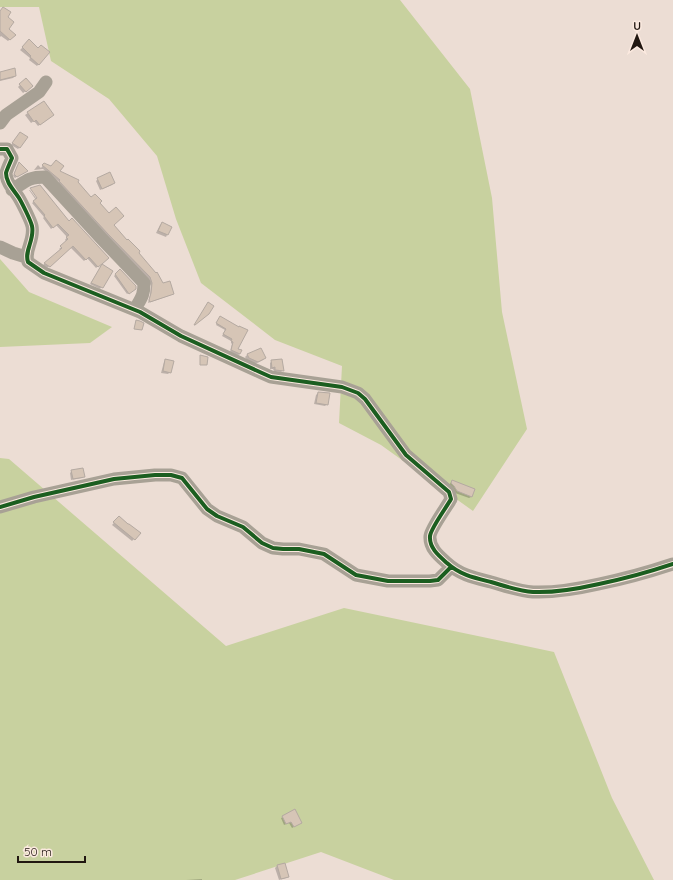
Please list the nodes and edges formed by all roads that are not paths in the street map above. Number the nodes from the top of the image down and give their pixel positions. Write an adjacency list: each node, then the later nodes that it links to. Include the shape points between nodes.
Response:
1 (46, 82): 2 (street, via 39,92 6,116)
2 (0, 124)
3 (2, 146): 4 (street, via 12,158 6,172)
4 (12, 190): 6 (street, via 32,226 31,244); 7 (street, via 30,178 45,177 144,282 143,296)
5 (0, 247): 6 (street)
6 (26, 257): 7 (street, via 28,262 44,273)
7 (134, 309): 10 (street, via 181,336 271,377 342,387 358,392 406,455 451,495 430,537 432,548)
8 (0, 507): 10 (street, via 114,479 171,475 182,478 207,509 243,527 262,543 273,548 299,549 324,554 356,575 388,581 438,580)
9 (673, 564): 10 (street, via 621,579 556,592 518,589 464,575)
10 (451, 567)

